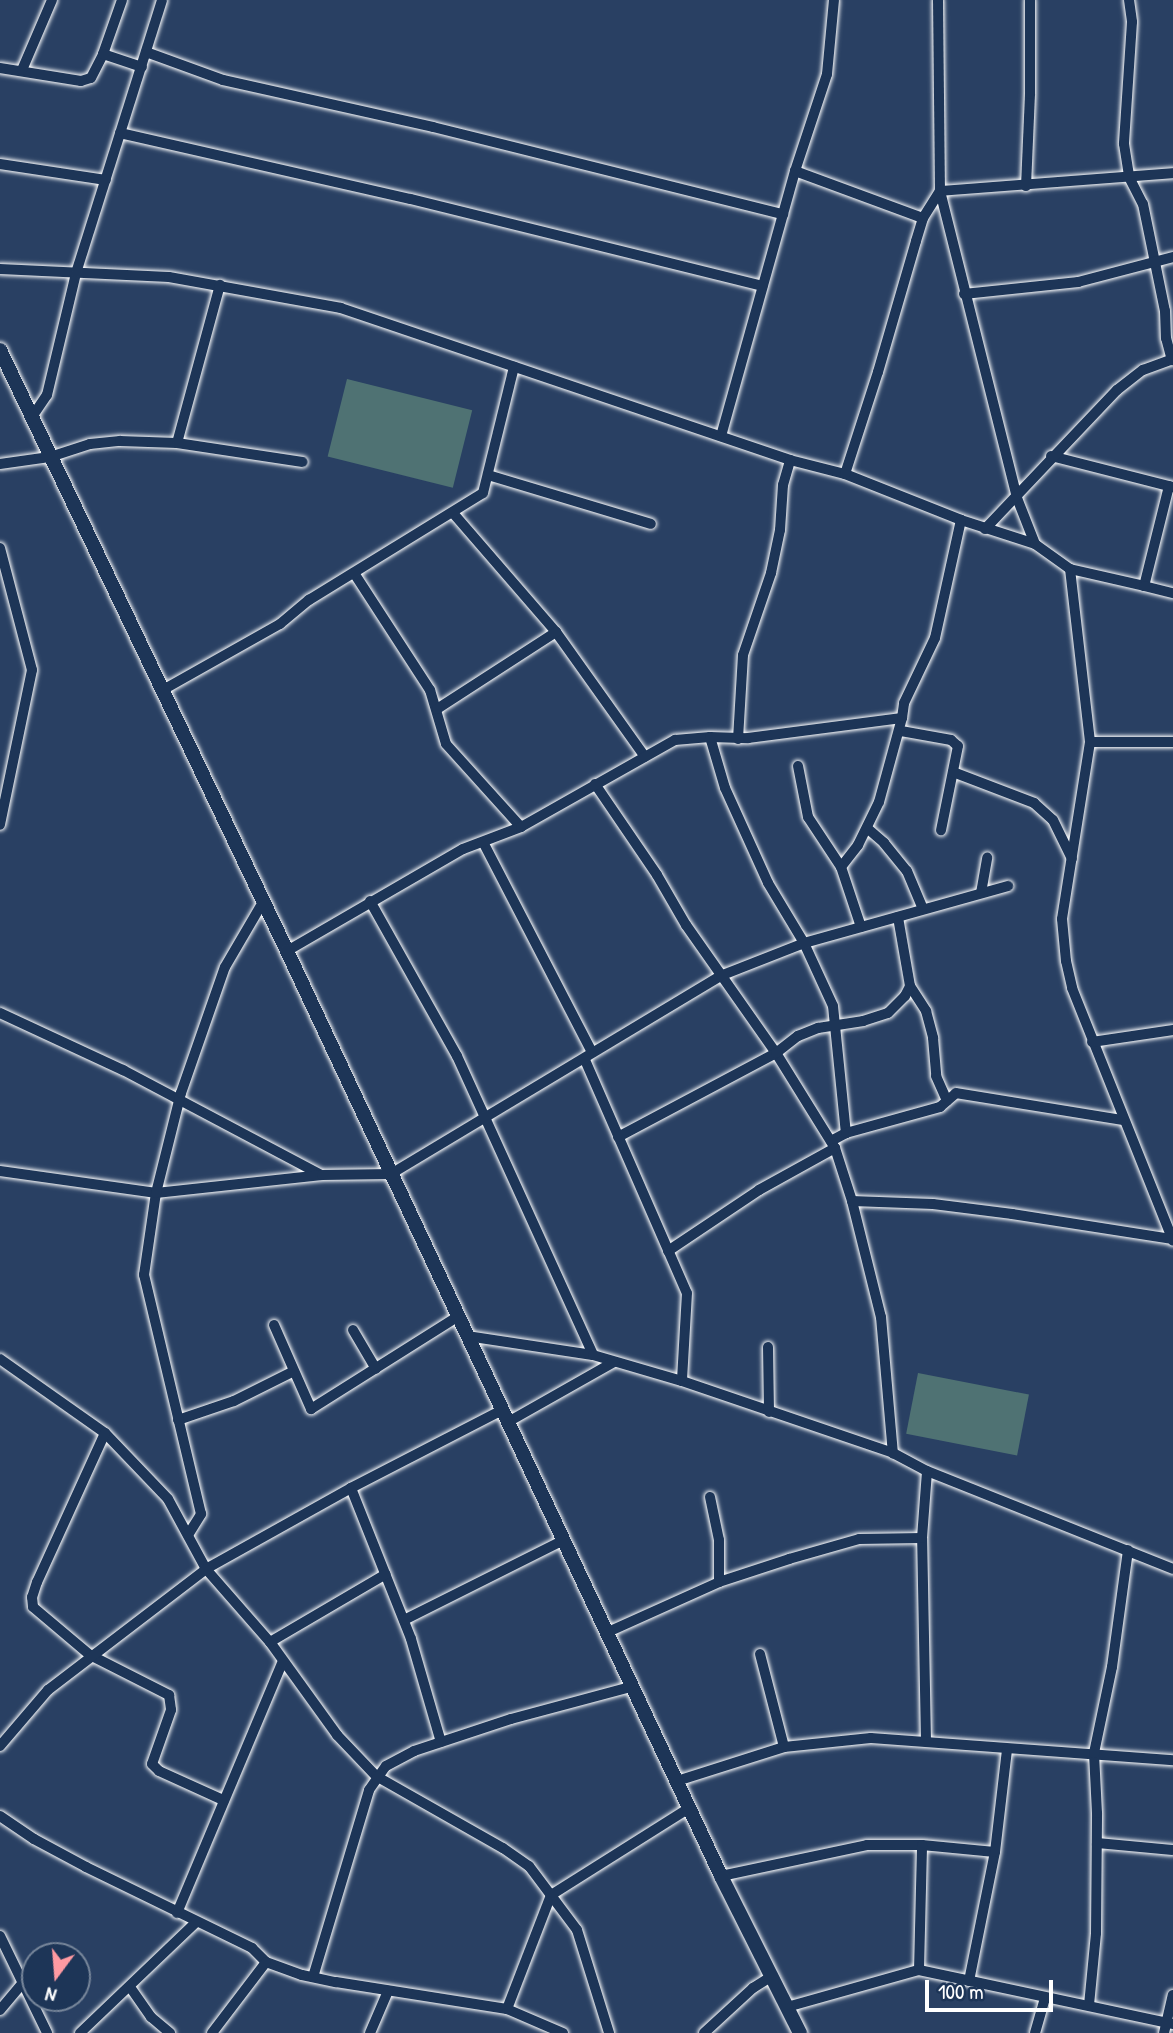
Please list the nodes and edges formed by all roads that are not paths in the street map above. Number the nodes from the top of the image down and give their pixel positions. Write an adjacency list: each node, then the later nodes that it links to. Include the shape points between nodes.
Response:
1 (52, 0): 12 (street)
2 (122, 0): 9 (street)
3 (162, 0): 8 (street)
4 (834, 0): 15 (street, via 827,74)
5 (939, 0): 20 (street)
6 (1030, 0): 19 (street)
7 (1129, 0): 17 (street, via 1132,22 1124,144)
8 (146, 52): 10 (street); 21 (street, via 223,80)
9 (103, 54): 10 (street); 12 (street, via 88,81)
10 (142, 67): 13 (street)
11 (0, 68): 12 (street)
12 (22, 70)
13 (120, 133): 18 (street); 28 (street, via 425,202)
14 (0, 164): 18 (street)
15 (795, 170): 21 (street); 22 (street)
16 (1173, 173): 17 (street)
17 (1129, 177): 19 (street); 24 (street, via 1143,204)
18 (106, 180): 26 (street)
19 (1026, 186): 20 (street)
20 (940, 191): 22 (street); 29 (street)
21 (783, 214): 28 (street)
22 (923, 218): 41 (street)
23 (1173, 257): 24 (street)
24 (1153, 264): 29 (street, via 1078,282); 31 (street, via 1166,311)
25 (0, 269): 26 (street)
26 (76, 273): 27 (street, via 169,277); 33 (street, via 47,395)
27 (220, 285): 32 (street, via 341,308); 35 (street)
28 (762, 286): 34 (street)
29 (964, 294): 44 (street)
30 (0, 350): 33 (main road)
31 (1172, 359): 36 (street, via 1143,370 1117,390)
32 (514, 367): 34 (street); 42 (street)
33 (32, 417): 37 (main road)
34 (721, 436): 38 (street)
35 (177, 443): 37 (street, via 90,444); 39 (street)
36 (1051, 456): 43 (street); 44 (street)
37 (50, 457): 40 (street); 56 (main road)
38 (790, 460): 41 (street); 61 (street, via 771,573 743,656)
39 (303, 462)
40 (0, 464)
41 (845, 474): 46 (street)
42 (488, 475): 45 (street, via 483,493); 47 (street)
43 (1171, 486): 53 (street)
44 (1017, 498): 48 (street); 49 (street)
45 (453, 513): 52 (street); 55 (street)
46 (961, 520): 48 (street); 58 (street, via 935,638 904,703)
47 (651, 524)
48 (985, 529): 49 (street)
49 (1035, 544): 51 (street)
50 (0, 548): 68 (street, via 32,670)
51 (1070, 569): 53 (street); 63 (street)
52 (354, 573): 56 (street, via 279,624); 57 (street, via 430,690)
53 (1144, 586): 54 (street)
54 (1173, 593)
55 (556, 632): 57 (street); 64 (street)
56 (161, 691): 79 (main road)
57 (437, 709): 69 (street, via 446,744)
58 (902, 718): 59 (street); 61 (street)
59 (901, 731): 66 (street, via 956,742); 70 (street)
60 (710, 737): 61 (street); 64 (street, via 675,740); 83 (street, via 724,788 768,883)
61 (738, 739)
62 (1173, 742): 63 (street)
63 (1090, 743): 74 (street)
64 (645, 757): 67 (street)
65 (798, 766): 75 (street, via 808,817)
66 (953, 772): 71 (street); 74 (street, via 1034,803 1053,820)
67 (595, 784): 69 (street); 85 (street)
68 (0, 825)
69 (521, 827): 72 (street)
70 (867, 828): 75 (street); 80 (street, via 907,871)
71 (941, 830)
72 (483, 842): 78 (street); 92 (street)
73 (987, 858): 77 (street)
74 (1072, 859): 90 (street, via 1062,932 1072,988)
75 (841, 867): 82 (street)
76 (1008, 886): 77 (street)
77 (981, 893): 80 (street)
78 (370, 901): 84 (street); 95 (street)
79 (263, 902): 84 (main road); 93 (street, via 225,967)
80 (923, 909): 81 (street)
81 (898, 917): 82 (street); 86 (street)
82 (861, 927): 83 (street)
83 (804, 943): 85 (street); 88 (street, via 833,1006)
84 (287, 951): 101 (main road)
85 (720, 976): 91 (street); 92 (street)
86 (910, 986): 88 (street, via 888,1013); 94 (street, via 926,1011 936,1076)
87 (0, 1013): 93 (street)
88 (835, 1024): 91 (street, via 798,1036); 97 (street)
89 (1173, 1030): 90 (street)
90 (1092, 1042): 96 (street)
91 (776, 1053): 98 (street); 99 (street)
92 (588, 1056): 95 (street); 98 (street)
93 (179, 1100): 102 (street); 103 (street)
94 (947, 1101): 96 (street, via 956,1093 965,1093); 97 (street, via 940,1108)
95 (486, 1115): 101 (street); 112 (street)
96 (1123, 1120): 105 (street)
97 (846, 1133): 99 (street)
98 (618, 1137): 106 (street)
99 (833, 1144): 104 (street); 106 (street)
100 (0, 1171): 103 (street)
101 (391, 1174): 102 (street); 107 (main road)
102 (322, 1175): 103 (street)
103 (156, 1193): 120 (street, via 144,1275)
104 (852, 1201): 105 (street, via 946,1206); 122 (street, via 881,1317)
105 (1172, 1240)
106 (668, 1251): 117 (street, via 687,1293)
107 (457, 1317): 110 (main road); 115 (street)
108 (274, 1325): 116 (street)
109 (352, 1330): 115 (street)
110 (467, 1336): 112 (street); 119 (main road)
111 (768, 1347): 118 (street)
112 (593, 1354): 114 (street)
113 (0, 1359): 121 (street)
114 (614, 1362): 117 (street); 119 (street)
115 (376, 1369): 116 (street, via 311,1409)
116 (292, 1371): 120 (street, via 234,1401)
117 (682, 1381): 118 (street)
118 (769, 1412): 122 (street)
119 (505, 1416): 124 (street); 128 (main road)
120 (178, 1420): 126 (street, via 201,1514)
121 (105, 1433): 126 (street, via 168,1499); 138 (street, via 32,1602 38,1614)
122 (893, 1453): 123 (street)
123 (927, 1471): 127 (street); 129 (street)
124 (351, 1488): 130 (street); 132 (street)
125 (710, 1497): 133 (street, via 719,1540)
126 (188, 1535): 130 (street)
127 (922, 1538): 133 (street, via 859,1539); 141 (street)
128 (564, 1540): 134 (street); 135 (main road)
129 (1128, 1550): 131 (street); 146 (street, via 1112,1667)
130 (206, 1569): 136 (street); 138 (street)
131 (1173, 1569)
132 (386, 1574): 134 (street); 136 (street)
133 (719, 1581): 135 (street)
134 (404, 1620): 142 (street)
135 (608, 1632): 140 (main road)
136 (270, 1642): 139 (street)
137 (760, 1654): 144 (street)
138 (90, 1655): 143 (street, via 48,1690); 150 (street, via 170,1695 171,1710 152,1764)
139 (283, 1661): 148 (street, via 317,1711); 150 (street)
140 (634, 1686): 142 (street); 149 (main road)
141 (926, 1741): 144 (street, via 872,1738); 145 (street)
142 (441, 1742): 148 (street, via 397,1759)
143 (0, 1746)
144 (784, 1747): 149 (street)
145 (1007, 1750): 146 (street); 156 (street)
146 (1094, 1753): 147 (street); 153 (street)
147 (1173, 1760)
148 (376, 1776): 158 (street, via 503,1848 529,1866); 165 (street)
149 (677, 1781): 151 (main road)
150 (223, 1800): 159 (street)
151 (689, 1808): 157 (main road); 158 (street)
152 (0, 1816): 159 (street, via 34,1839)
153 (1097, 1843): 155 (street); 173 (street)
154 (922, 1845): 156 (street); 157 (street, via 867,1845); 163 (street)
155 (1173, 1850)
156 (995, 1852): 167 (street)
157 (721, 1876): 164 (main road)
158 (551, 1895): 175 (street); 185 (street, via 577,1930)
159 (177, 1913): 160 (street)
160 (195, 1922): 162 (street, via 252,1948); 169 (street)
161 (0, 1936): 166 (street)
162 (266, 1962): 165 (street); 182 (street)
163 (919, 1970): 167 (street); 174 (street)
164 (772, 1976): 174 (main road); 186 (street)
165 (313, 1977): 170 (street)
166 (21, 1979)
167 (970, 1981): 172 (street)
168 (21, 1985): 176 (street)
169 (130, 1987): 180 (street); 181 (street, via 151,2017)
170 (388, 1991): 175 (street); 183 (street)
171 (1173, 1995): 178 (street)
172 (1045, 1997): 173 (street); 188 (street)
173 (1089, 2005): 178 (street)
174 (788, 2007): 187 (main road)
175 (507, 2009): 184 (street)
176 (0, 2010)
177 (37, 2012): 179 (street)
178 (1168, 2026)
179 (47, 2033)
180 (80, 2033)
181 (170, 2033)
182 (212, 2033)
183 (370, 2033)
184 (563, 2033)
185 (609, 2033)
186 (704, 2033)
187 (800, 2033)
188 (1035, 2033)

